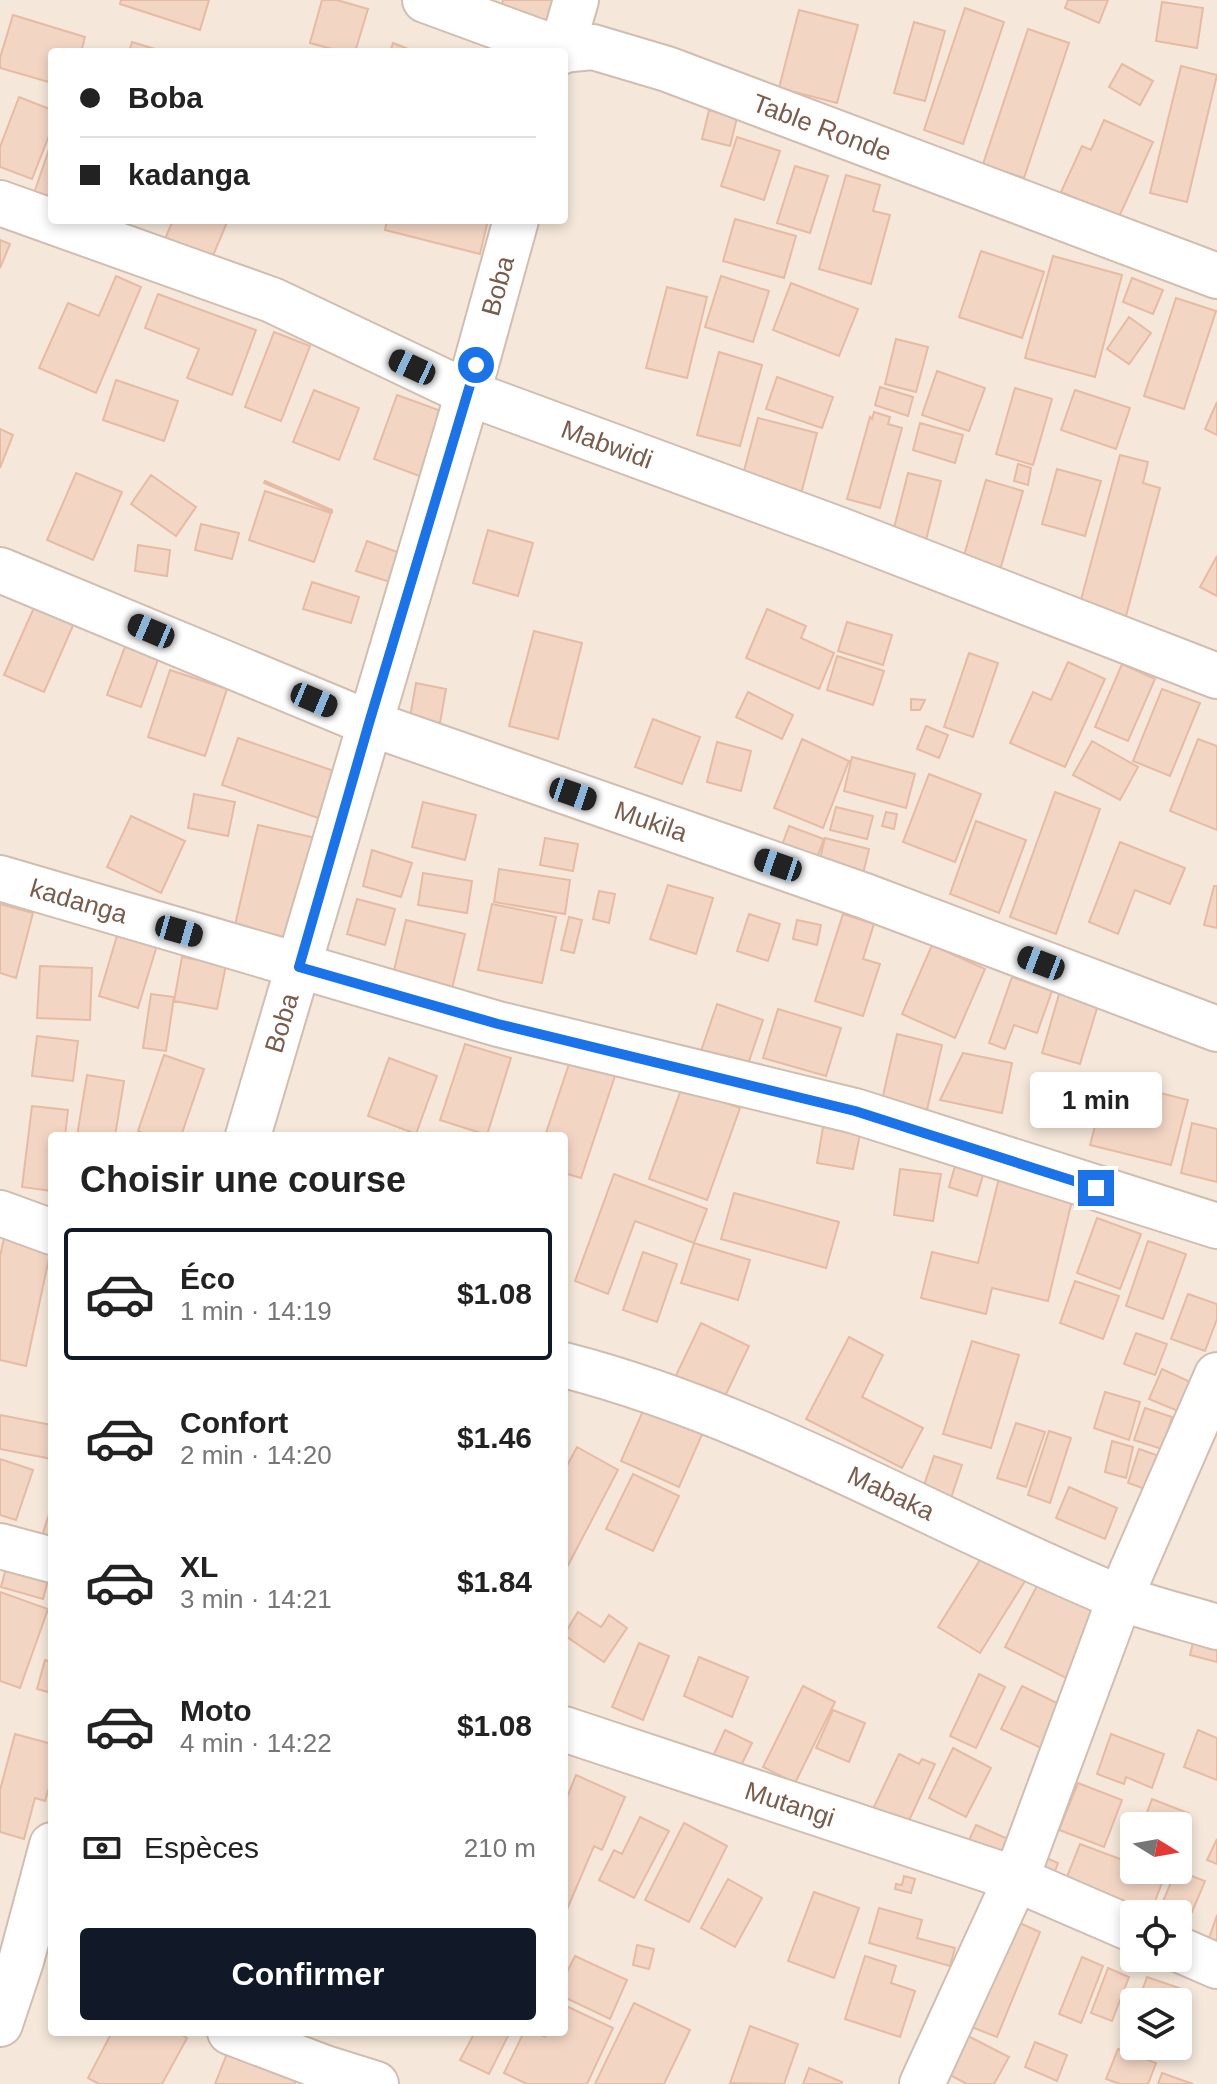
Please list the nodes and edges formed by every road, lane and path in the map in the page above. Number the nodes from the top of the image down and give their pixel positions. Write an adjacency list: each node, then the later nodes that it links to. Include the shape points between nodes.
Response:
1 (425, 0): 3 (street, Table Ronde)
2 (576, 0): 4 (street)
3 (553, 48)
4 (562, 48)
5 (568, 50): 10 (street, Table Ronde, via 593,47 667,69)
6 (0, 203): 7 (street, Mabwidi)
7 (48, 220)
8 (59, 224): 11 (street, Mabwidi, via 272,300)
9 (515, 224): 11 (street, Boba)
10 (1217, 276)
11 (468, 393): 13 (street, Mabwidi); 14 (street, Boba)
12 (0, 570): 14 (street, Mukila)
13 (1217, 676)
14 (369, 723): 16 (street, Boba); 17 (street, Mukila, via 865,896)
15 (0, 878): 16 (street, kadanga)
16 (299, 967): 18 (street, Boba); 20 (street, kadanga, via 498,1024 855,1111)
17 (1217, 1029)
18 (249, 1132)
19 (0, 1213): 21 (street)
20 (1217, 1226)
21 (48, 1231)
22 (568, 1366): 26 (street, Mabaka, via 769,1437)
23 (1217, 1375): 26 (street)
24 (0, 1546): 25 (street)
25 (48, 1559)
26 (1120, 1598): 27 (street, Mabaka); 30 (street)
27 (1217, 1627)
28 (568, 1730): 30 (street, Mutangi)
29 (48, 1862): 33 (street)
30 (1016, 1879): 31 (street, Mutangi); 38 (street)
31 (1120, 1924)
32 (1192, 1955): 34 (street)
33 (24, 1961): 35 (street)
34 (1217, 1966)
35 (0, 2024)
36 (241, 2036): 37 (street)
37 (376, 2084)
38 (922, 2084)

